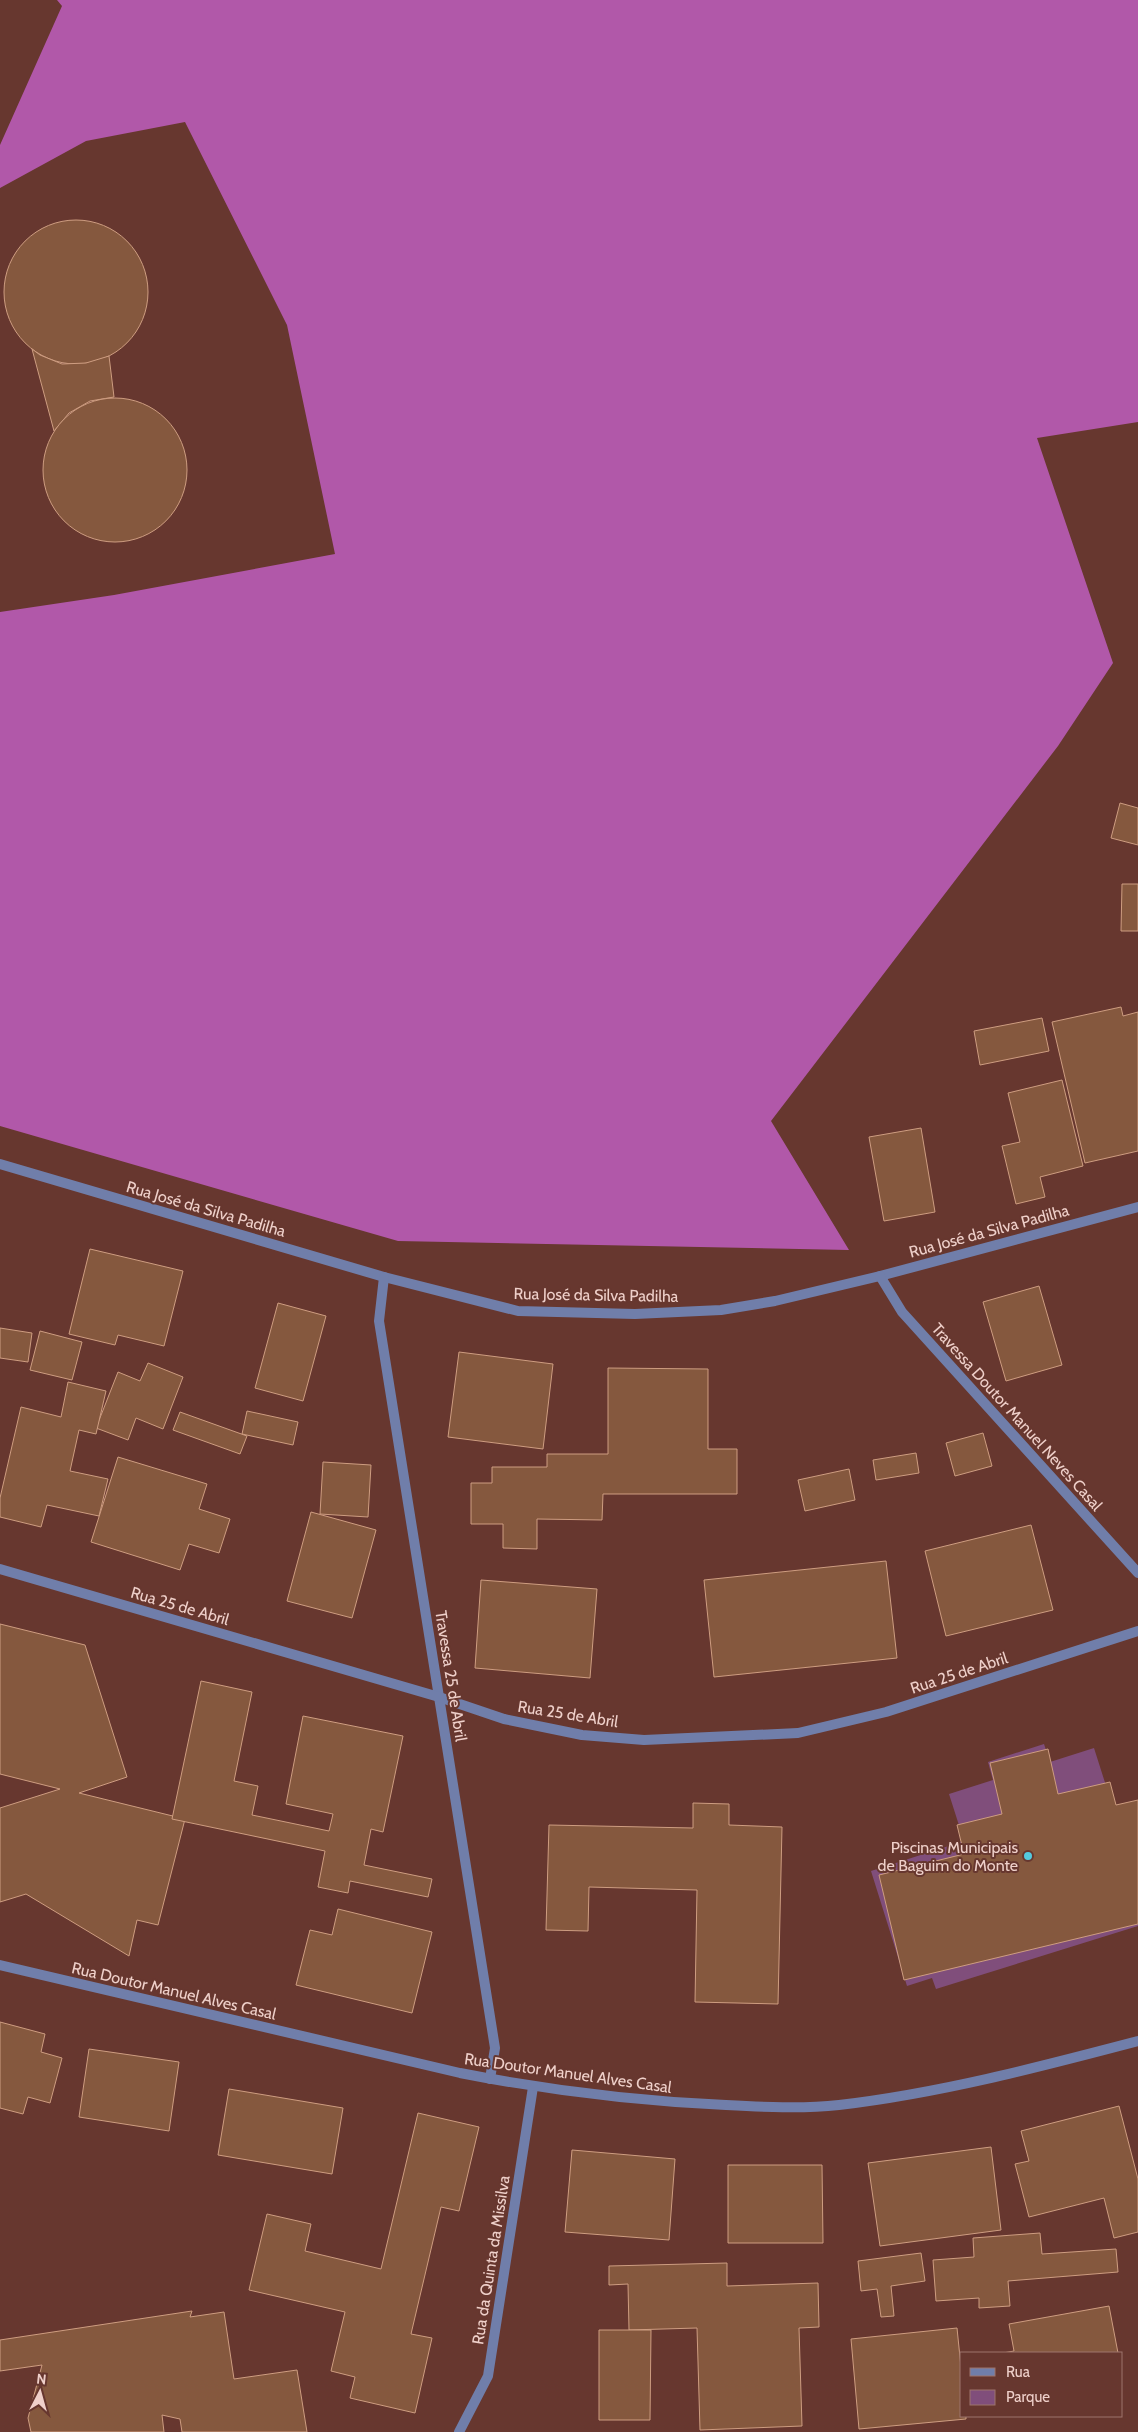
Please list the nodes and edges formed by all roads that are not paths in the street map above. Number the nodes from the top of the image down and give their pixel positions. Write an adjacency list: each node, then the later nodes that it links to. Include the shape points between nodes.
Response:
1 (0, 1164): 4 (street, Rua José da Silva Padilha)
2 (1138, 1207): 3 (street, Rua José da Silva Padilha)
3 (880, 1276): 4 (street, Rua José da Silva Padilha, via 721,1310 635,1314 518,1311); 6 (street, Travessa Doutor Manuel Neves Casal, via 902,1312)
4 (384, 1278): 8 (street, Travessa 25 de Abril, via 379,1321)
5 (0, 1569): 8 (street, Rua 25 de Abril)
6 (1138, 1574)
7 (1138, 1631): 8 (street, Rua 25 de Abril, via 886,1712 798,1733 644,1740 582,1735 504,1719)
8 (439, 1698): 11 (street, Travessa 25 de Abril, via 495,2048)
9 (0, 1965): 11 (street, Rua Doutor Manuel Alves Casal)
10 (1138, 2041): 12 (street, Rua Doutor Manuel Alves Casal, via 978,2082 838,2105 757,2107 668,2103)
11 (490, 2079): 12 (street, Rua Doutor Manuel Alves Casal)
12 (533, 2087): 13 (street, Rua da Quinta da Missilva, via 488,2376)
13 (459, 2432)

